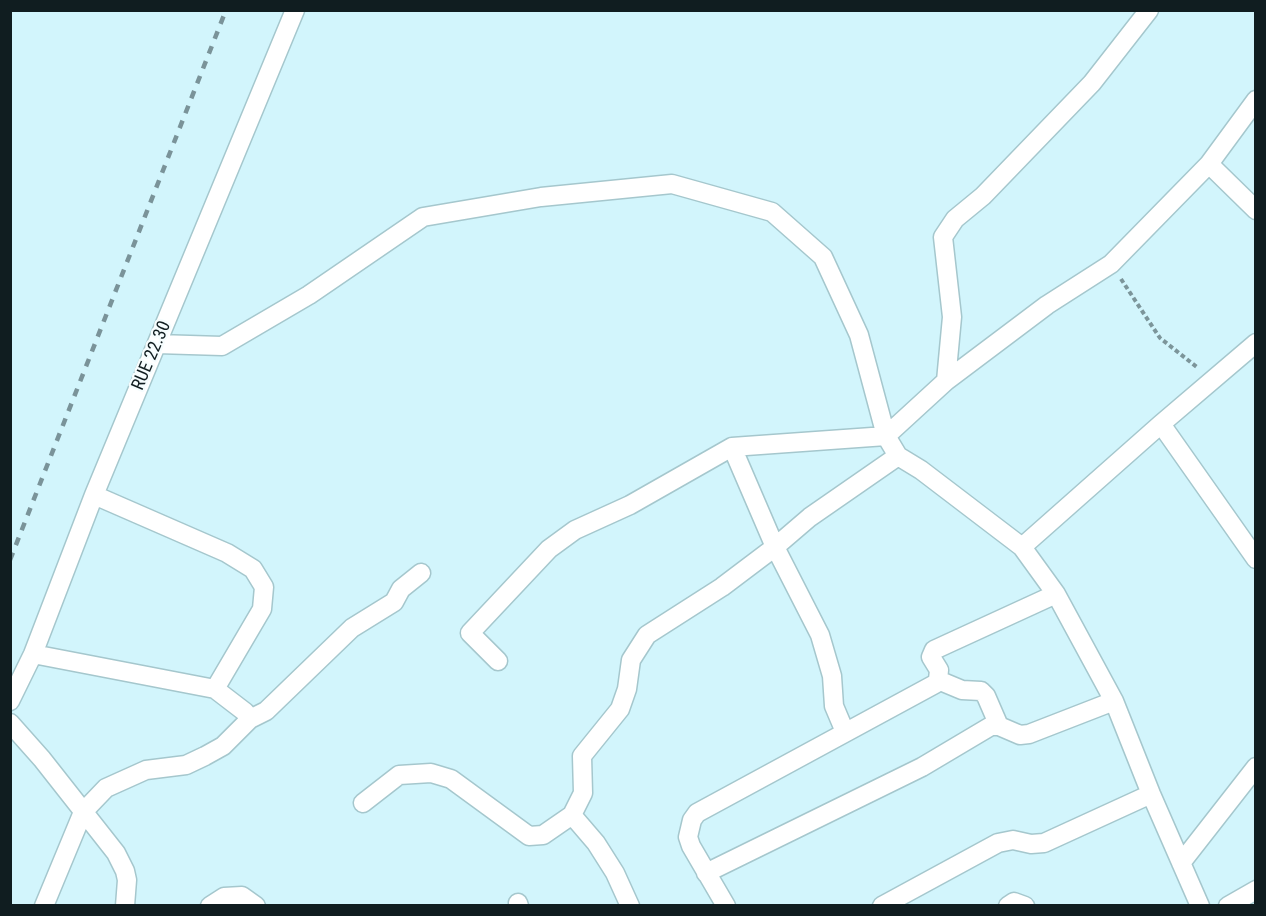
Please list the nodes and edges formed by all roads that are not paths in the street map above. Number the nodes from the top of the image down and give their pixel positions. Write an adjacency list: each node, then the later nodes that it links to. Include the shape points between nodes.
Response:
1 (295, 10): 7 (street, RUE 22.30)
2 (1149, 10): 8 (street, via 1092,83 983,196 955,219 944,237 952,317)
3 (1256, 100): 4 (street)
4 (1209, 164): 5 (street); 8 (street, via 1111,264 1047,305)
5 (1256, 210)
6 (1256, 343): 9 (street)
7 (157, 344): 10 (street, via 222,346 309,295 423,217 541,197 672,184 772,212 823,257 859,335); 13 (street, RUE 22.30)
8 (946, 381): 10 (street)
9 (1161, 424): 15 (street); 16 (street)
10 (886, 436): 11 (street); 12 (street)
11 (732, 447): 14 (street); 20 (street, via 630,505 575,530 549,549 470,633)
12 (898, 456): 14 (street, via 810,517); 15 (street)
13 (94, 495): 19 (street, RUE 22.30); 22 (street, via 227,553 254,569 264,587 262,609)
14 (775, 547): 28 (street, via 820,635 832,676 834,706); 33 (street, via 647,635 631,660 620,709 582,756 583,793)
15 (1022, 547): 18 (street)
16 (1256, 559)
17 (421, 573): 25 (street, via 401,589 394,602 352,628 266,711)
18 (1056, 594): 21 (street, via 934,650 931,657 939,670); 23 (street)
19 (33, 654): 22 (street); 24 (street, RUE 22.30)
20 (498, 661)
21 (938, 680): 27 (street, via 962,690 981,691); 28 (street)
22 (215, 689): 25 (street)
23 (1114, 700): 27 (street, via 1029,734 1020,735); 30 (street)
24 (10, 701)
25 (250, 719): 32 (street, via 223,746 186,765 146,770 106,788)
26 (10, 723): 32 (street)
27 (999, 726): 35 (street, via 991,726 922,766)
28 (845, 732): 35 (street, via 697,813 688,837)
29 (1256, 767): 34 (street)
30 (1151, 794): 34 (street); 43 (street, via 1044,843 998,843)
31 (363, 803): 33 (street, via 399,775 431,773 451,779 530,836 543,835)
32 (83, 812): 37 (street); 38 (street, via 116,853 125,871)
33 (572, 815): 41 (street, via 596,843)
34 (1181, 863): 46 (street)
35 (706, 873): 42 (street)
36 (1256, 890): 47 (street)
37 (44, 906)
38 (125, 906)
39 (210, 906): 40 (street, via 224,897 242,896)
40 (256, 906)
41 (630, 906)
42 (726, 906)
43 (882, 906)
44 (1008, 906): 45 (street, via 1014,902)
45 (1025, 906)
46 (1200, 906)
47 (1228, 906)

